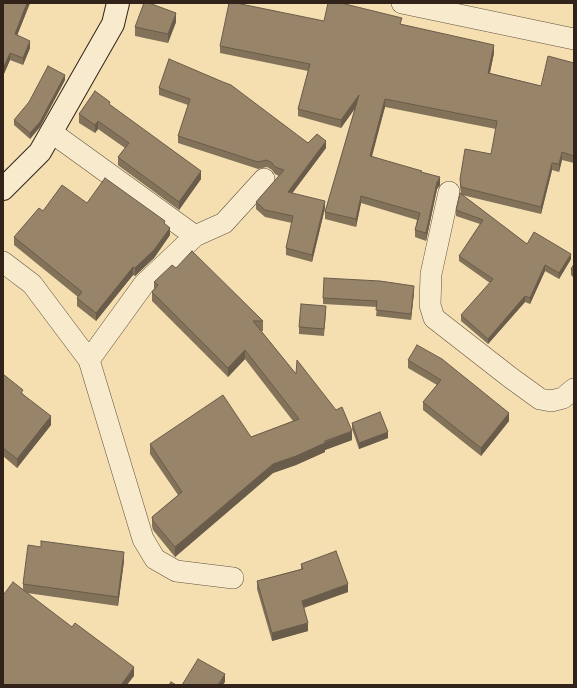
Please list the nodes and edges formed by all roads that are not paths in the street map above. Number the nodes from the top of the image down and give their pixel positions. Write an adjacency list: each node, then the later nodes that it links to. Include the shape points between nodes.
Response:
1 (118, 3): 4 (street, via 113,24)
2 (402, 3): 3 (street)
3 (574, 39)
4 (51, 132): 6 (street, via 40,152); 8 (street)
5 (264, 179): 8 (street, via 224,223)
6 (3, 189)
7 (449, 192): 11 (street, via 432,274 430,305 434,318 540,400 563,398)
8 (195, 236): 10 (street, via 144,284)
9 (3, 262): 10 (street, via 32,284)
10 (89, 360): 12 (street, via 143,540 155,558 176,571)
11 (574, 389)
12 (233, 578)

